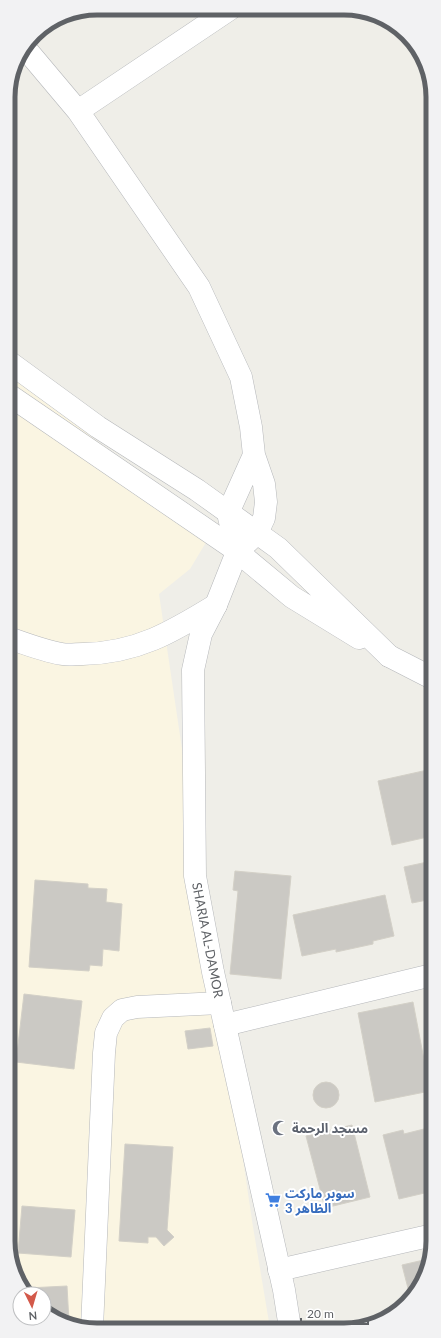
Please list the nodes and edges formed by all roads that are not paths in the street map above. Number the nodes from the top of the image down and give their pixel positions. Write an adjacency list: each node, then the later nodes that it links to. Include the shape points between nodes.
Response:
1 (221, 15): 3 (street)
2 (29, 52): 3 (street)
3 (78, 111): 6 (street, via 199,287 241,378)
4 (15, 366): 7 (street, via 98,427 197,490)
5 (15, 399): 9 (street)
6 (254, 455): 7 (street); 8 (street, via 264,484 266,502 264,518)
7 (228, 513): 8 (street); 9 (street)
8 (257, 533): 9 (street); 12 (street, via 278,548)
9 (238, 552): 10 (street, SHARIA AL-DAMOR); 12 (street, via 292,598)
10 (216, 605): 11 (street, via 184,625 130,649 96,654 62,654); 15 (street, SHARIA AL-DAMOR, via 201,634 193,670 196,876)
11 (15, 640)
12 (390, 656): 13 (street)
13 (426, 675)
14 (426, 976): 16 (street)
15 (220, 1003): 16 (street, SHARIA AL-DAMOR); 19 (street, via 122,1010 113,1018 106,1033)
16 (225, 1025): 18 (street, SHARIA AL-DAMOR)
17 (426, 1237): 18 (street)
18 (279, 1270): 20 (street, SHARIA AL-DAMOR)
19 (92, 1323)
20 (289, 1323)

